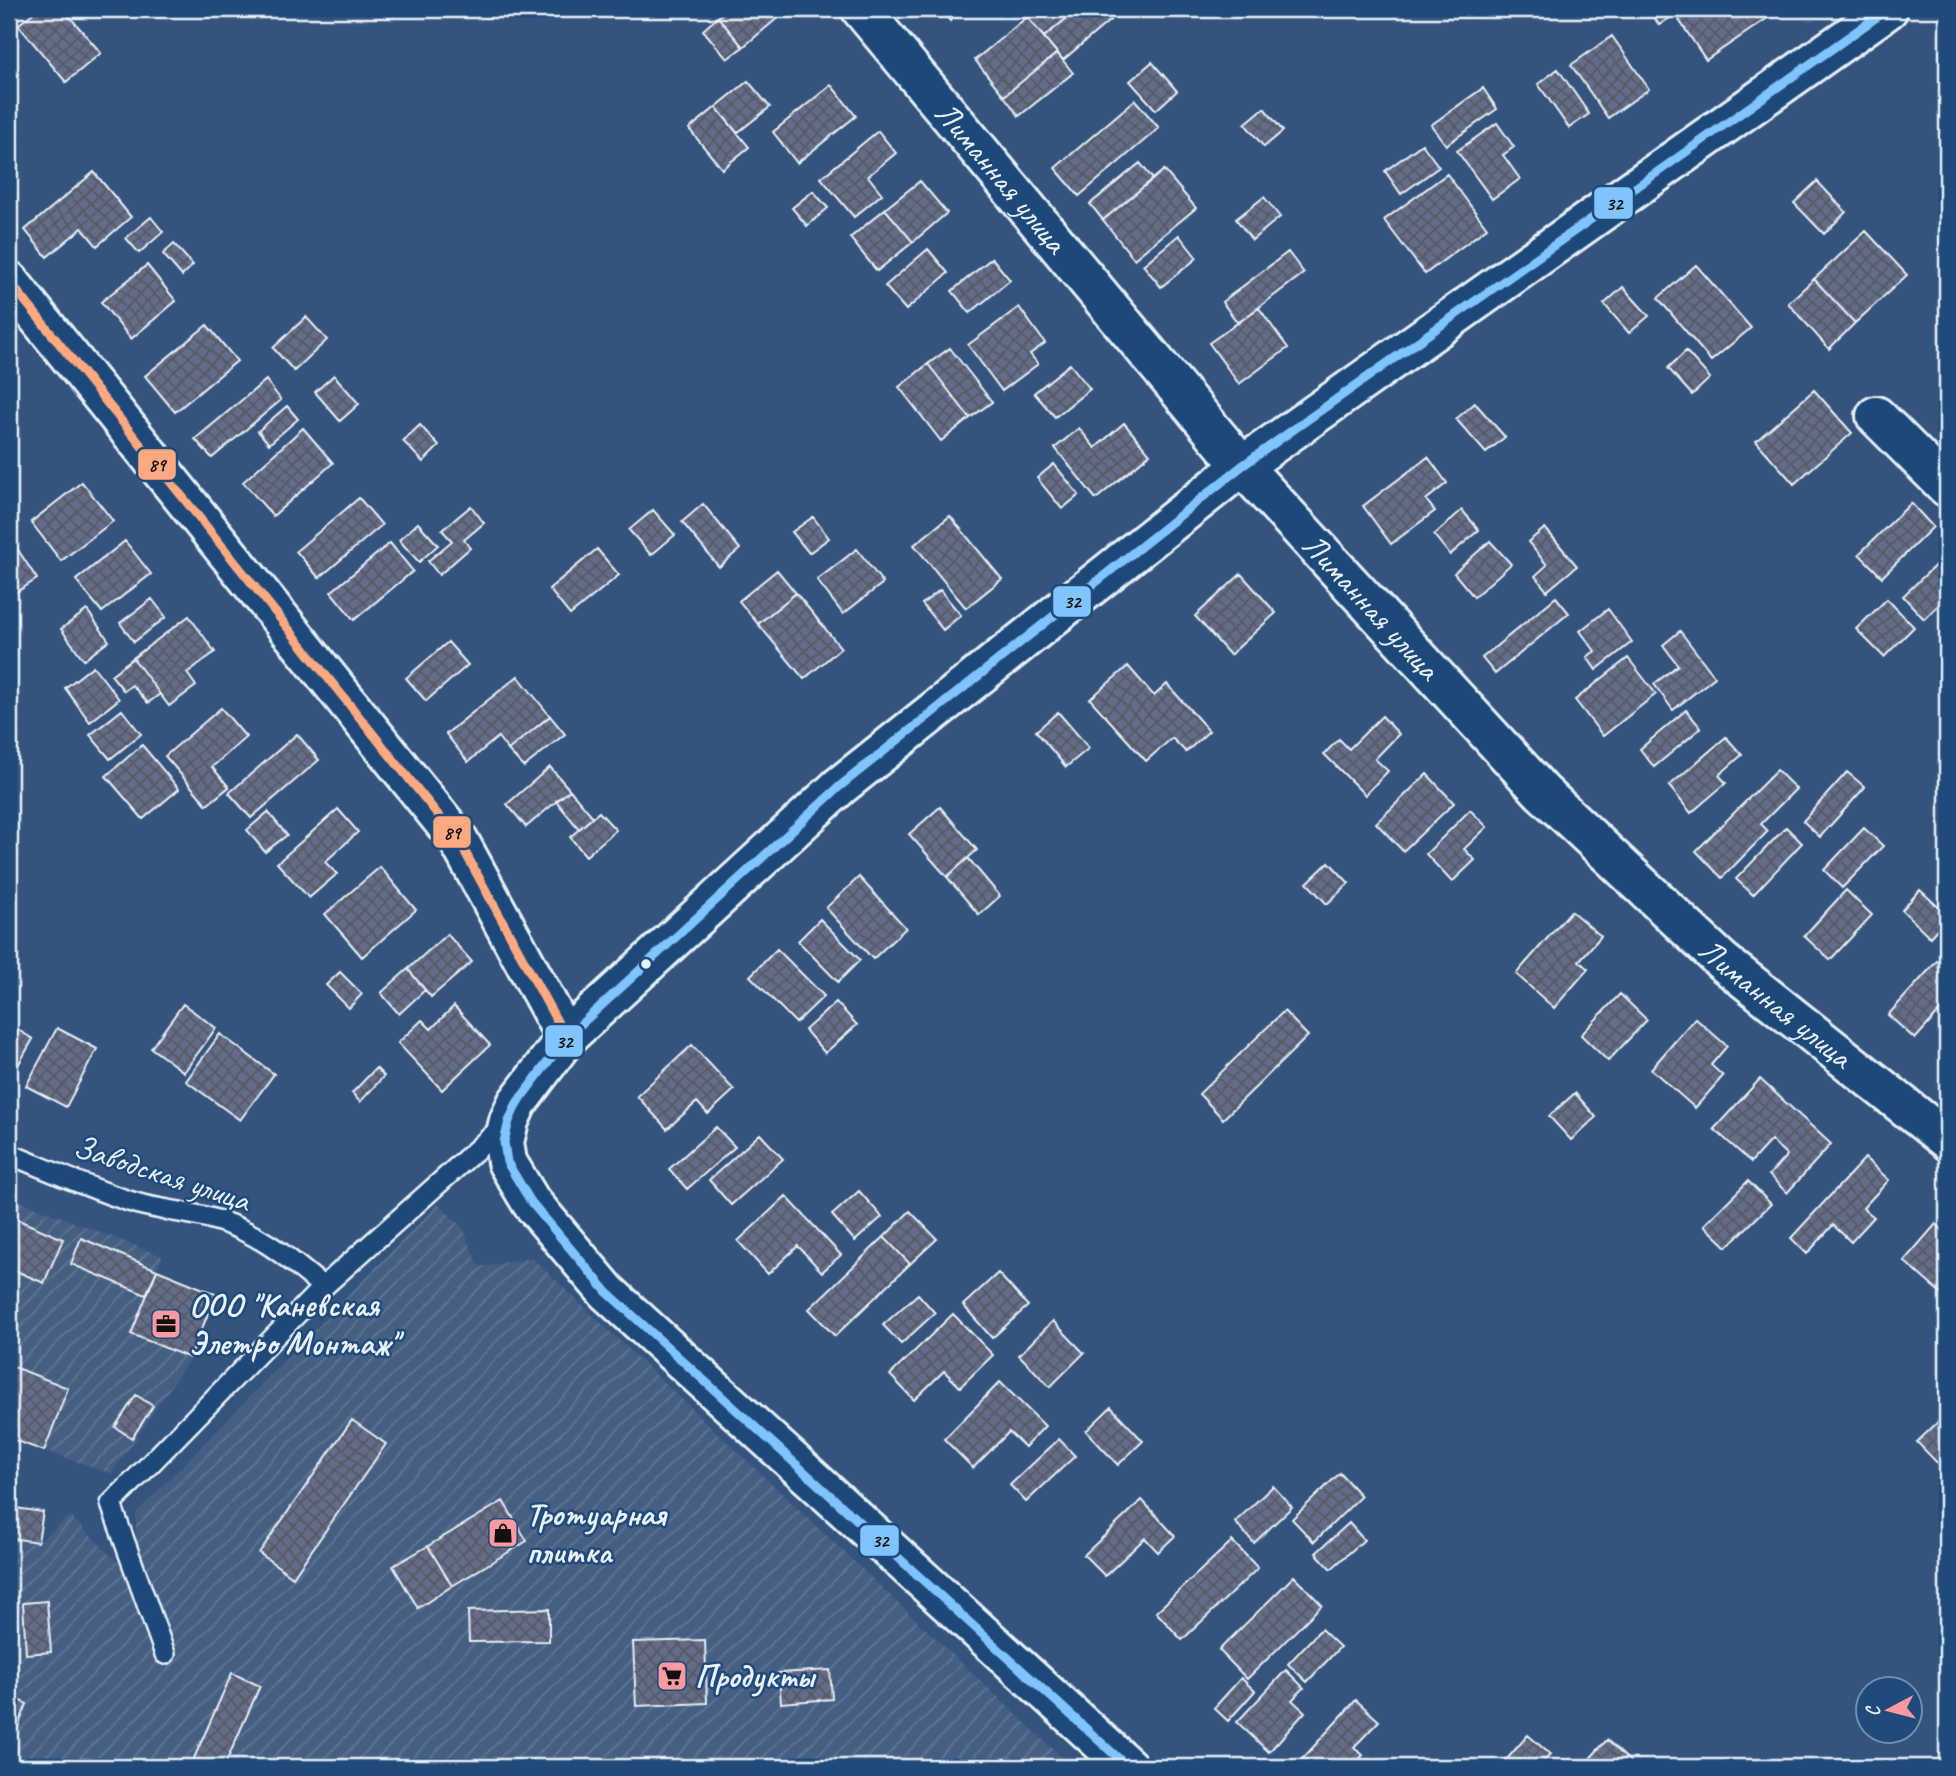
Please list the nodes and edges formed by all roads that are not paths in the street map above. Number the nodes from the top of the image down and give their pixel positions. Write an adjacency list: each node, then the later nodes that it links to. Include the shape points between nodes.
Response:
1 (861, 9): 5 (street, Лиманная улица)
2 (1888, 9): 5 (street)
3 (9, 281): 7 (street, via 459,841)
4 (1876, 416): 6 (street)
5 (1242, 466): 7 (street, via 840,786); 9 (street, Лиманная улица, via 1542,792 1723,961)
6 (1936, 476)
7 (566, 1038): 8 (street, via 528,1085)
8 (509, 1121): 11 (lane); 13 (street, via 506,1162 531,1202 607,1292)
9 (1947, 1140)
10 (9, 1154): 11 (lane, Заводская улица, via 131,1202 232,1225 288,1256)
11 (323, 1287): 12 (lane, via 111,1504)
12 (165, 1654)
13 (1128, 1767)

